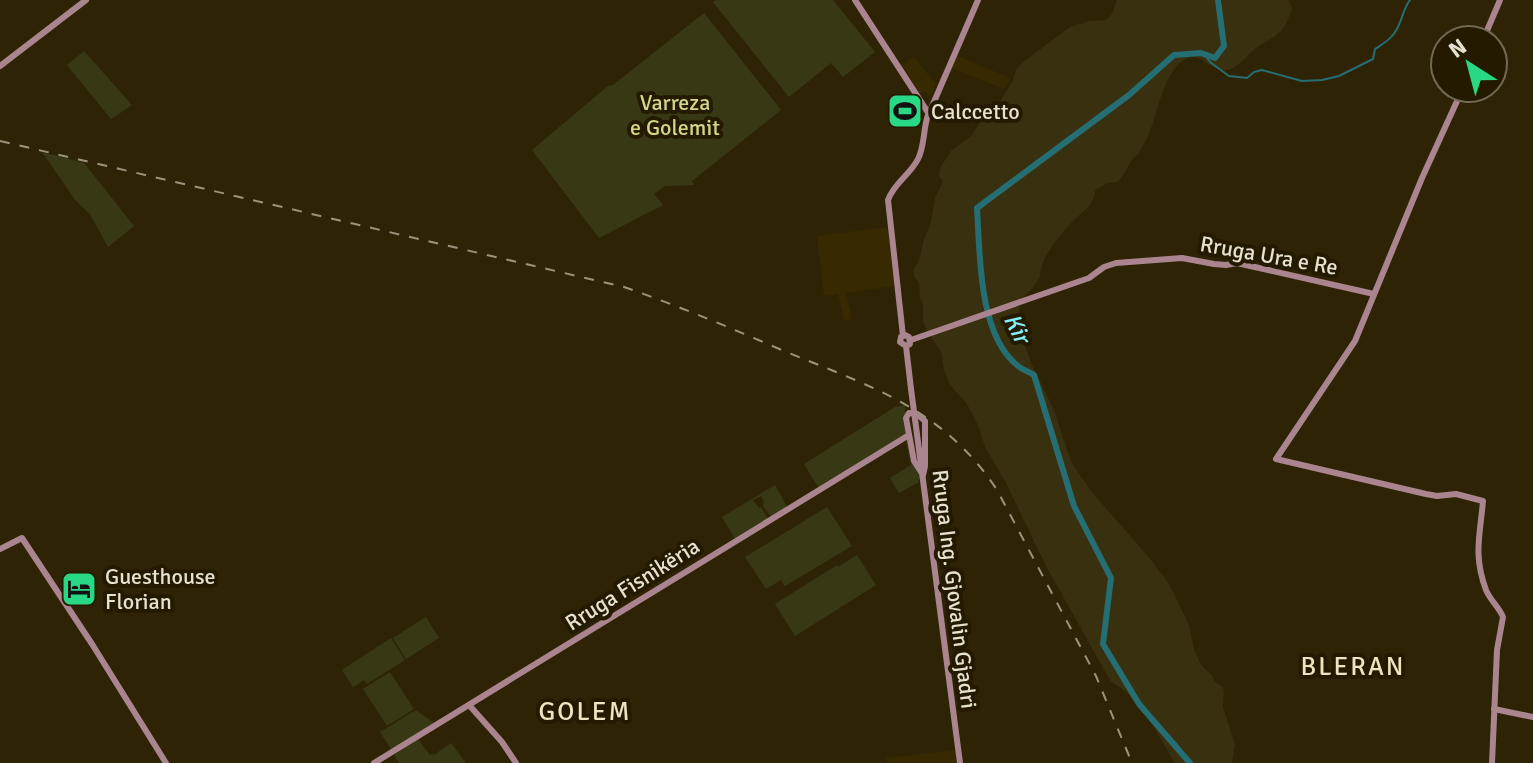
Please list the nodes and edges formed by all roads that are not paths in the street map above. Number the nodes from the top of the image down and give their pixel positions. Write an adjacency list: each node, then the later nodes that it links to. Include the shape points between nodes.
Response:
1 (86, 0): 6 (street)
2 (855, 0): 8 (street)
3 (978, 0): 8 (street)
4 (1500, 0): 5 (street)
5 (1490, 24)
6 (0, 66)
7 (1456, 104): 9 (street)
8 (928, 112): 10 (street, via 917,161 888,200 900,342)
9 (1374, 294): 10 (street, Rruga Ura e Re, via 1237,263 1182,258 1109,264 1089,278); 15 (street, via 1355,341 1276,459 1426,494 1483,501 1478,564 1503,617)
10 (912, 342): 12 (street, Rruga Ing. Gjovalin Gjadri, bridge, via 911,389)
11 (909, 435): 12 (street); 12 (street, via 907,415 917,414 925,421); 14 (street, Rruga Fisnikëria)
12 (923, 475): 20 (street, Rruga Ing. Gjovalin Gjadri)
13 (0, 549): 17 (street, via 22,538)
14 (469, 705): 18 (street, Rruga Fisnikëria); 19 (street)
15 (1494, 709): 16 (street); 21 (street)
16 (1533, 717)
17 (166, 763)
18 (374, 763)
19 (516, 763)
20 (960, 763)
21 (1492, 763)

